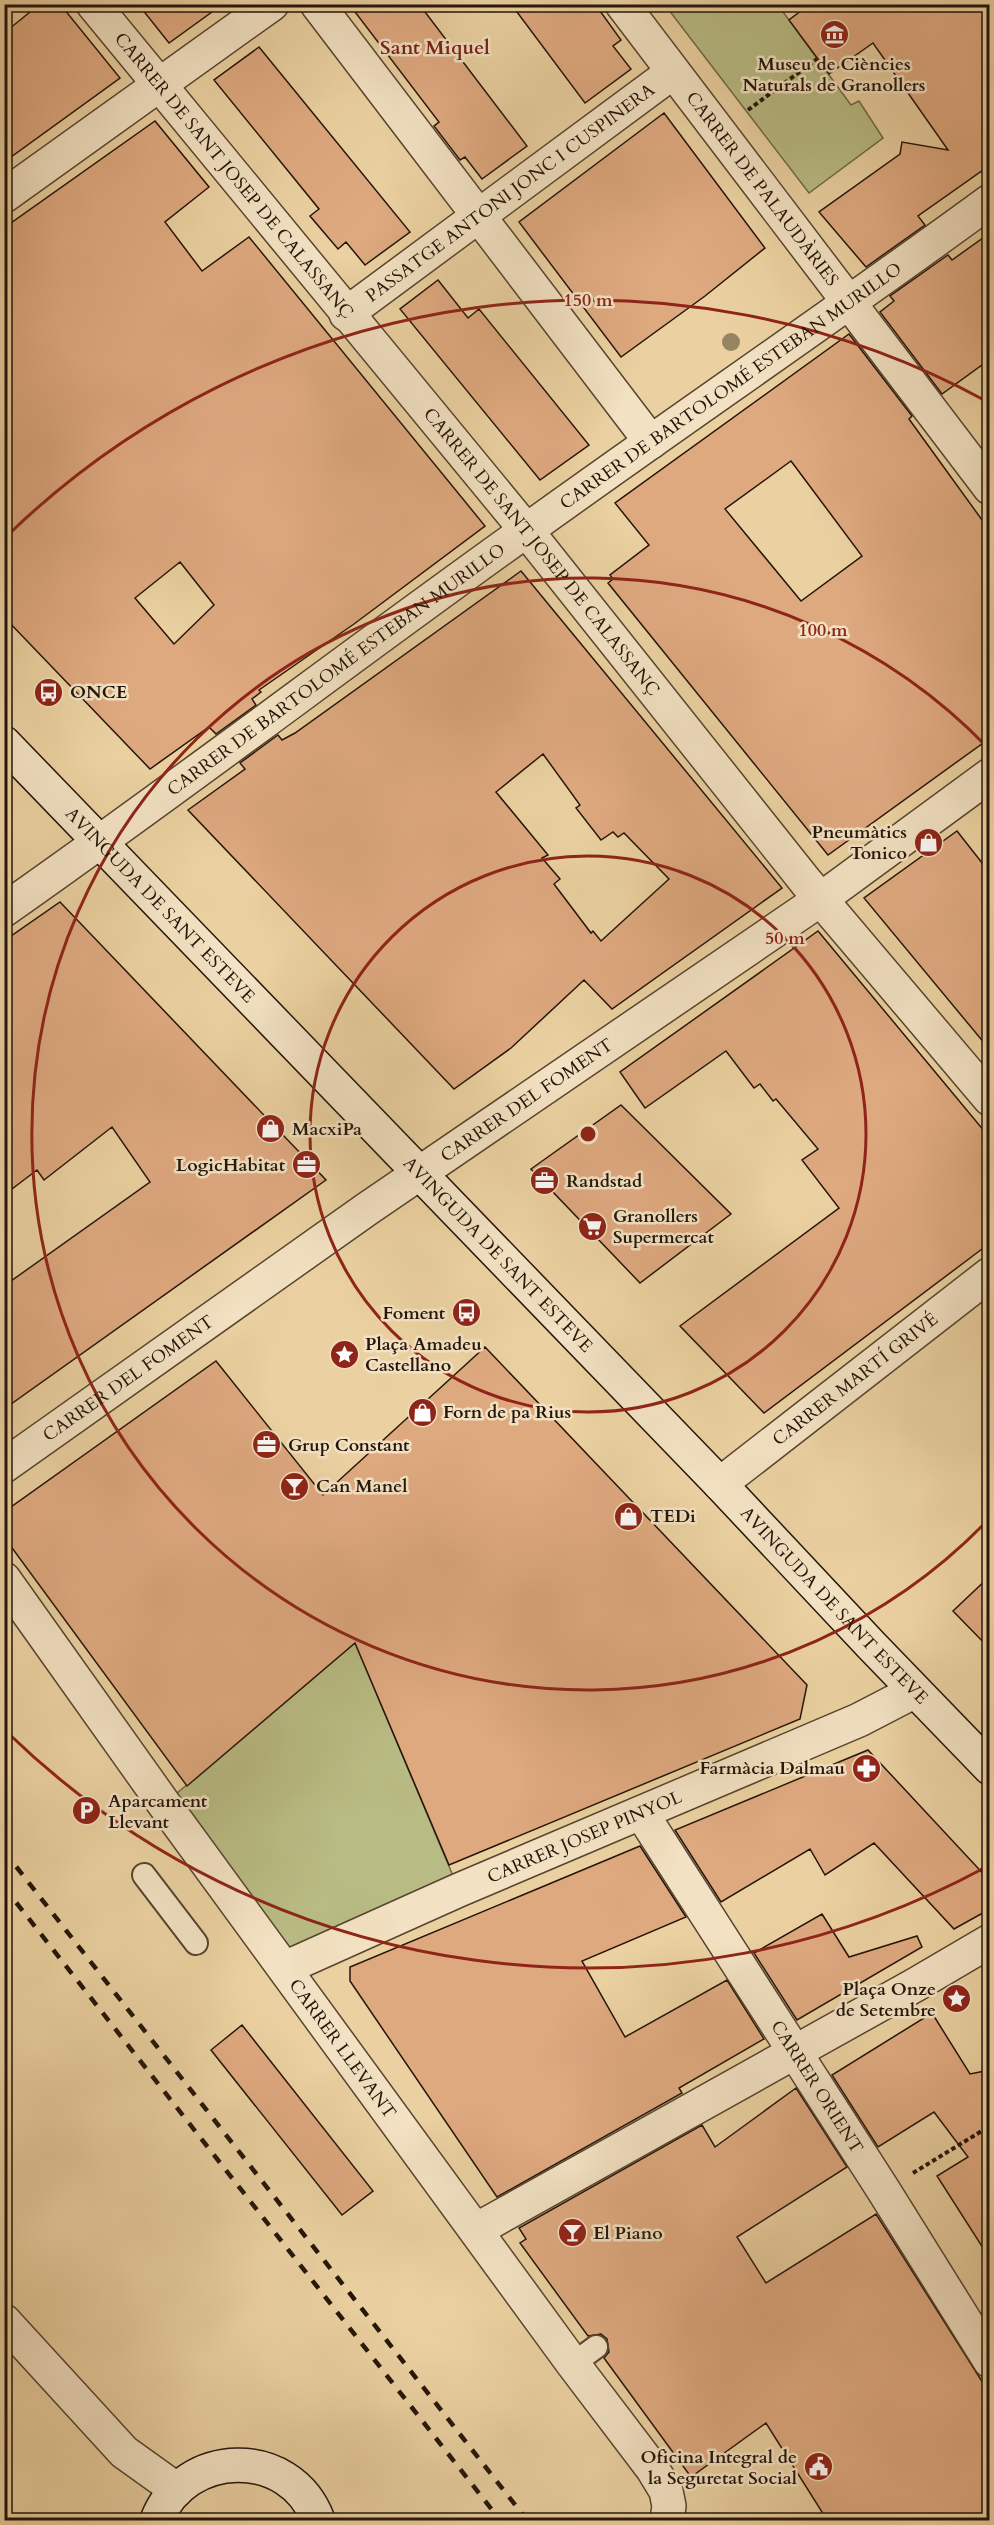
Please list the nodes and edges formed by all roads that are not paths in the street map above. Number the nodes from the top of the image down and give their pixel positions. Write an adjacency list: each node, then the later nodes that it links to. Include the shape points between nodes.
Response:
1 (93, 4): 6 (street, CARRER DE SANT JOSEP DE CALASSANÇ)
2 (272, 4): 6 (street)
3 (317, 4): 9 (street)
4 (622, 4): 5 (street, CARRER DE PALAUDÀRIES)
5 (673, 72): 9 (street, PASSATGE ANTONI JONC I CUSPINERA); 10 (street, CARRER DE PALAUDÀRIES)
6 (159, 86): 7 (street); 11 (street, CARRER DE SANT JOSEP DE CALASSANÇ)
7 (4, 196)
8 (990, 201): 10 (street, CARRER DE BARTOLOMÉ ESTEBAN MURILLO)
9 (478, 217): 11 (street, PASSATGE ANTONI JONC I CUSPINERA); 12 (street)
10 (850, 304): 12 (street, CARRER DE BARTOLOMÉ ESTEBAN MURILLO); 13 (street, CARRER DE PALAUDÀRIES)
11 (346, 314): 14 (street, CARRER DE SANT JOSEP DE CALASSANÇ)
12 (651, 442): 14 (street, CARRER DE BARTOLOMÉ ESTEBAN MURILLO)
13 (990, 488)
14 (526, 530): 17 (street, CARRER DE BARTOLOMÉ ESTEBAN MURILLO); 18 (street, CARRER DE SANT JOSEP DE CALASSANÇ)
15 (4, 743): 17 (street, AVINGUDA DE SANT ESTEVE)
16 (990, 775): 18 (street, CARRER DEL FOMENT)
17 (99, 843): 19 (street, CARRER DE BARTOLOMÉ ESTEBAN MURILLO); 21 (street, AVINGUDA DE SANT ESTEVE)
18 (821, 899): 20 (street, CARRER DE SANT JOSEP DE CALASSANÇ); 21 (street, CARRER DEL FOMENT)
19 (4, 910)
20 (990, 1099)
21 (420, 1172): 23 (street, CARRER DEL FOMENT); 24 (street, AVINGUDA DE SANT ESTEVE)
22 (990, 1274): 24 (street, CARRER MARTÍ GRIVÉ)
23 (4, 1466)
24 (720, 1484): 26 (street, AVINGUDA DE SANT ESTEVE)
25 (4, 1580): 32 (street, CARRER LLEVANT)
26 (915, 1691): 27 (street, AVINGUDA DE SANT ESTEVE); 28 (street, CARRER JOSEP PINYOL, via 859,1720)
27 (990, 1768)
28 (642, 1814): 32 (street, CARRER JOSEP PINYOL); 33 (street, CARRER ORIENT)
29 (144, 1875): 31 (lane)
30 (990, 1941): 33 (street)
31 (196, 1943)
32 (285, 1968): 34 (street, CARRER LLEVANT)
33 (795, 2051): 34 (street); 36 (street, CARRER ORIENT)
34 (476, 2230): 39 (street, CARRER LLEVANT, via 584,2355 666,2491)
35 (4, 2321): 37 (street, via 124,2452)
36 (990, 2361)
37 (158, 2509): 38 (street, via 204,2471 242,2465 270,2470 300,2488)
38 (319, 2520)
39 (667, 2520)

